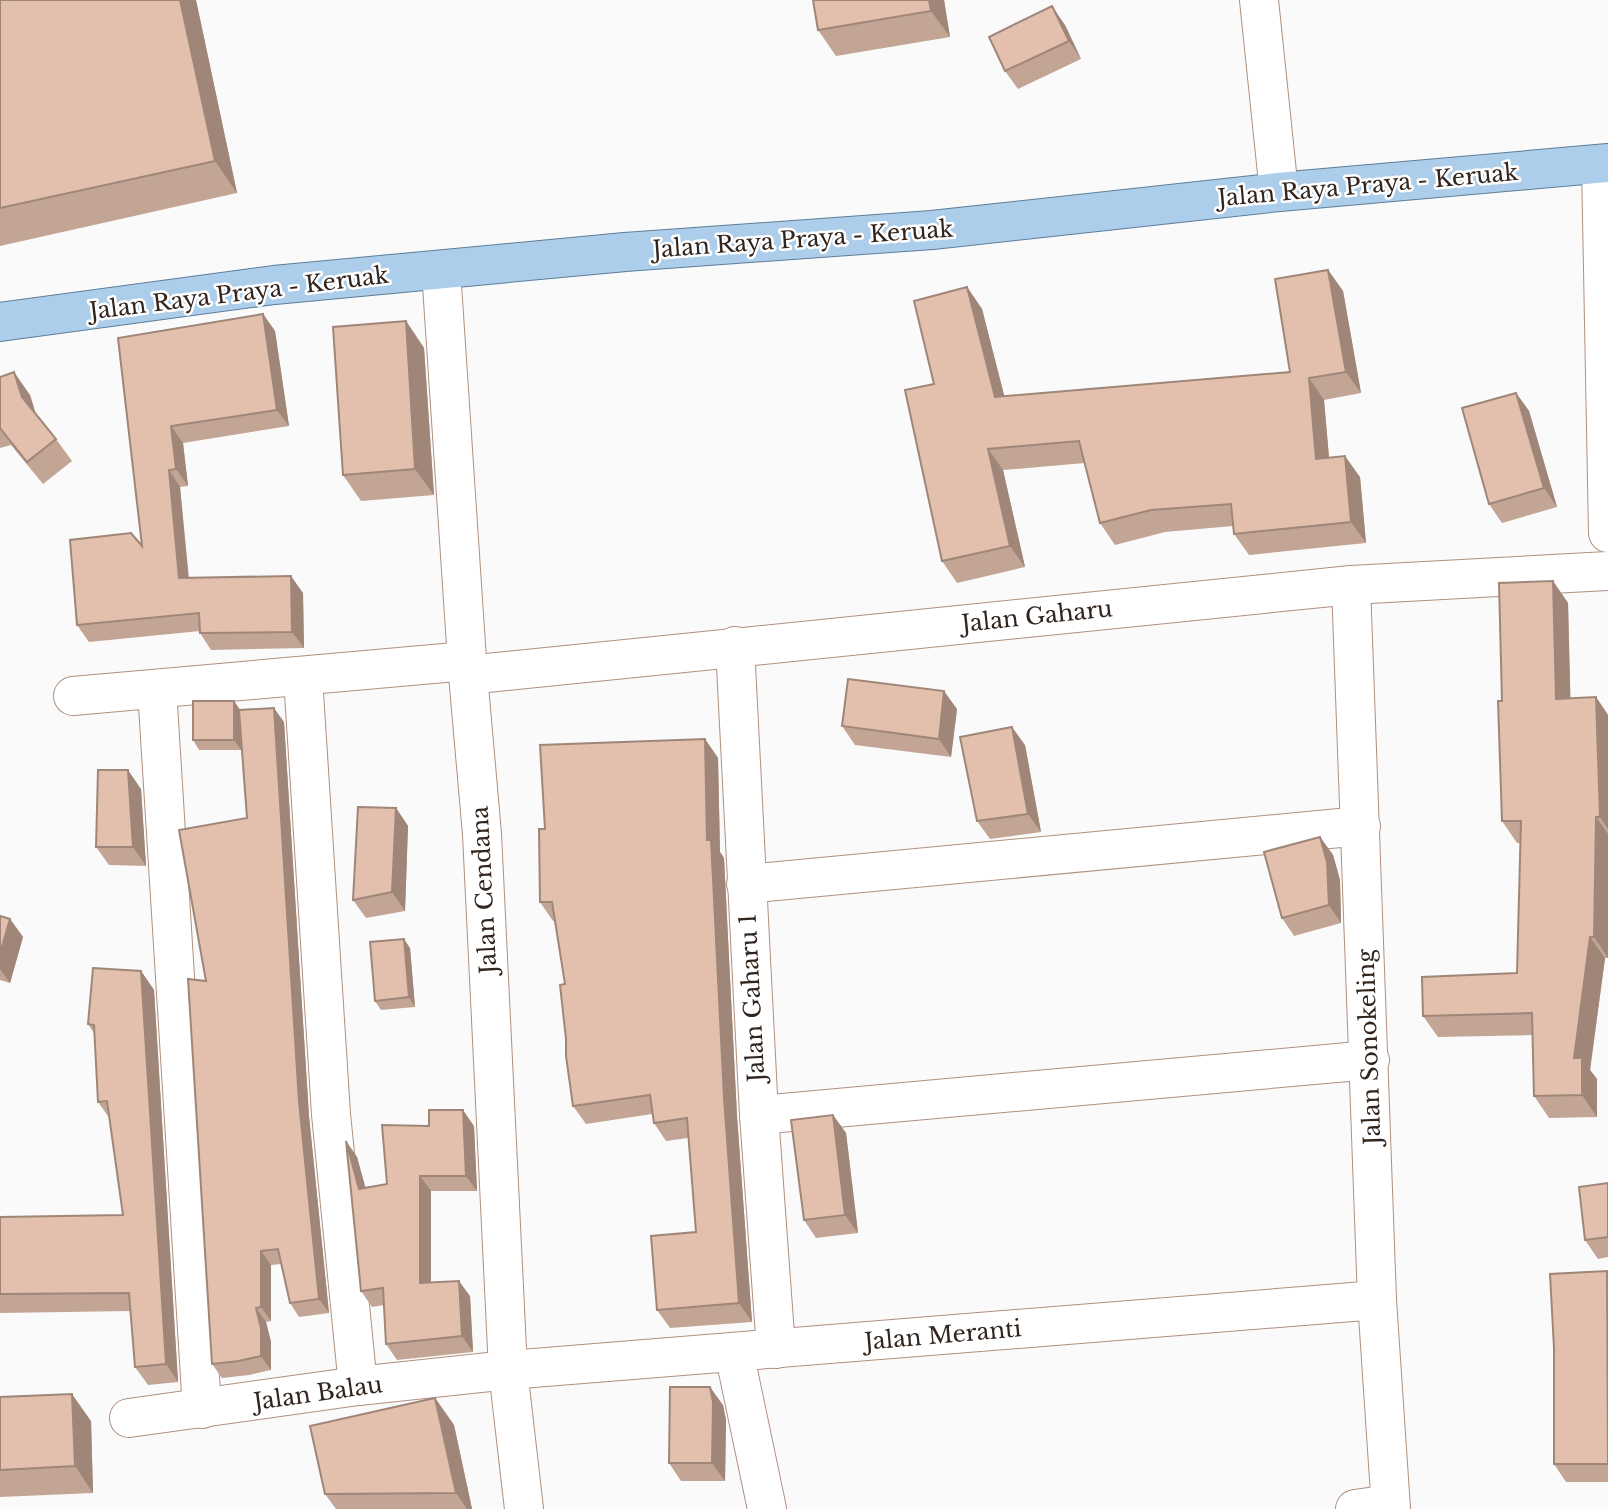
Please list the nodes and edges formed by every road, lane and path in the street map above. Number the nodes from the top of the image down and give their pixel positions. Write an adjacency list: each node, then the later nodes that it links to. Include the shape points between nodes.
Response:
1 (1259, 0): 3 (street)
2 (1604, 164): 3 (main road, Jalan Raya Praya - Keruak); 6 (street)
3 (1279, 192): 4 (main road, Jalan Raya Praya - Keruak, via 932,230)
4 (441, 270): 5 (main road, Jalan Raya Praya - Keruak, via 274,285); 10 (street, Jalan Cendana)
5 (0, 322)
6 (1608, 533)
7 (1608, 571): 8 (street, Jalan Gaharu)
8 (1351, 585): 9 (street, Jalan Gaharu); 14 (street, Jalan Sonokeling)
9 (735, 646): 10 (street, Jalan Gaharu); 15 (street, Jalan Gaharu 1)
10 (467, 668): 11 (street, Jalan Gaharu); 21 (street, Jalan Cendana, via 482,834)
11 (303, 677): 12 (street, Jalan Gaharu); 22 (street, via 331,1114)
12 (158, 689): 13 (street, Jalan Gaharu); 23 (street)
13 (73, 696)
14 (1360, 826): 15 (street); 16 (street, Jalan Sonokeling)
15 (746, 884): 17 (street, Jalan Gaharu 1)
16 (1370, 1060): 17 (street); 18 (street, Jalan Sonokeling)
17 (759, 1115): 19 (street, Jalan Gaharu 1)
18 (1377, 1300): 19 (street, Jalan Meranti); 25 (street, Jalan Sonokeling)
19 (776, 1349): 20 (street, Jalan Meranti)
20 (734, 1352): 21 (street, Jalan Meranti); 27 (street)
21 (508, 1370): 22 (street, Jalan Balau); 26 (street, Jalan Cendana)
22 (358, 1386): 23 (street, Jalan Balau)
23 (202, 1409): 24 (street, Jalan Balau)
24 (128, 1418)
25 (1379, 1507)
26 (524, 1509)
27 (767, 1509)

